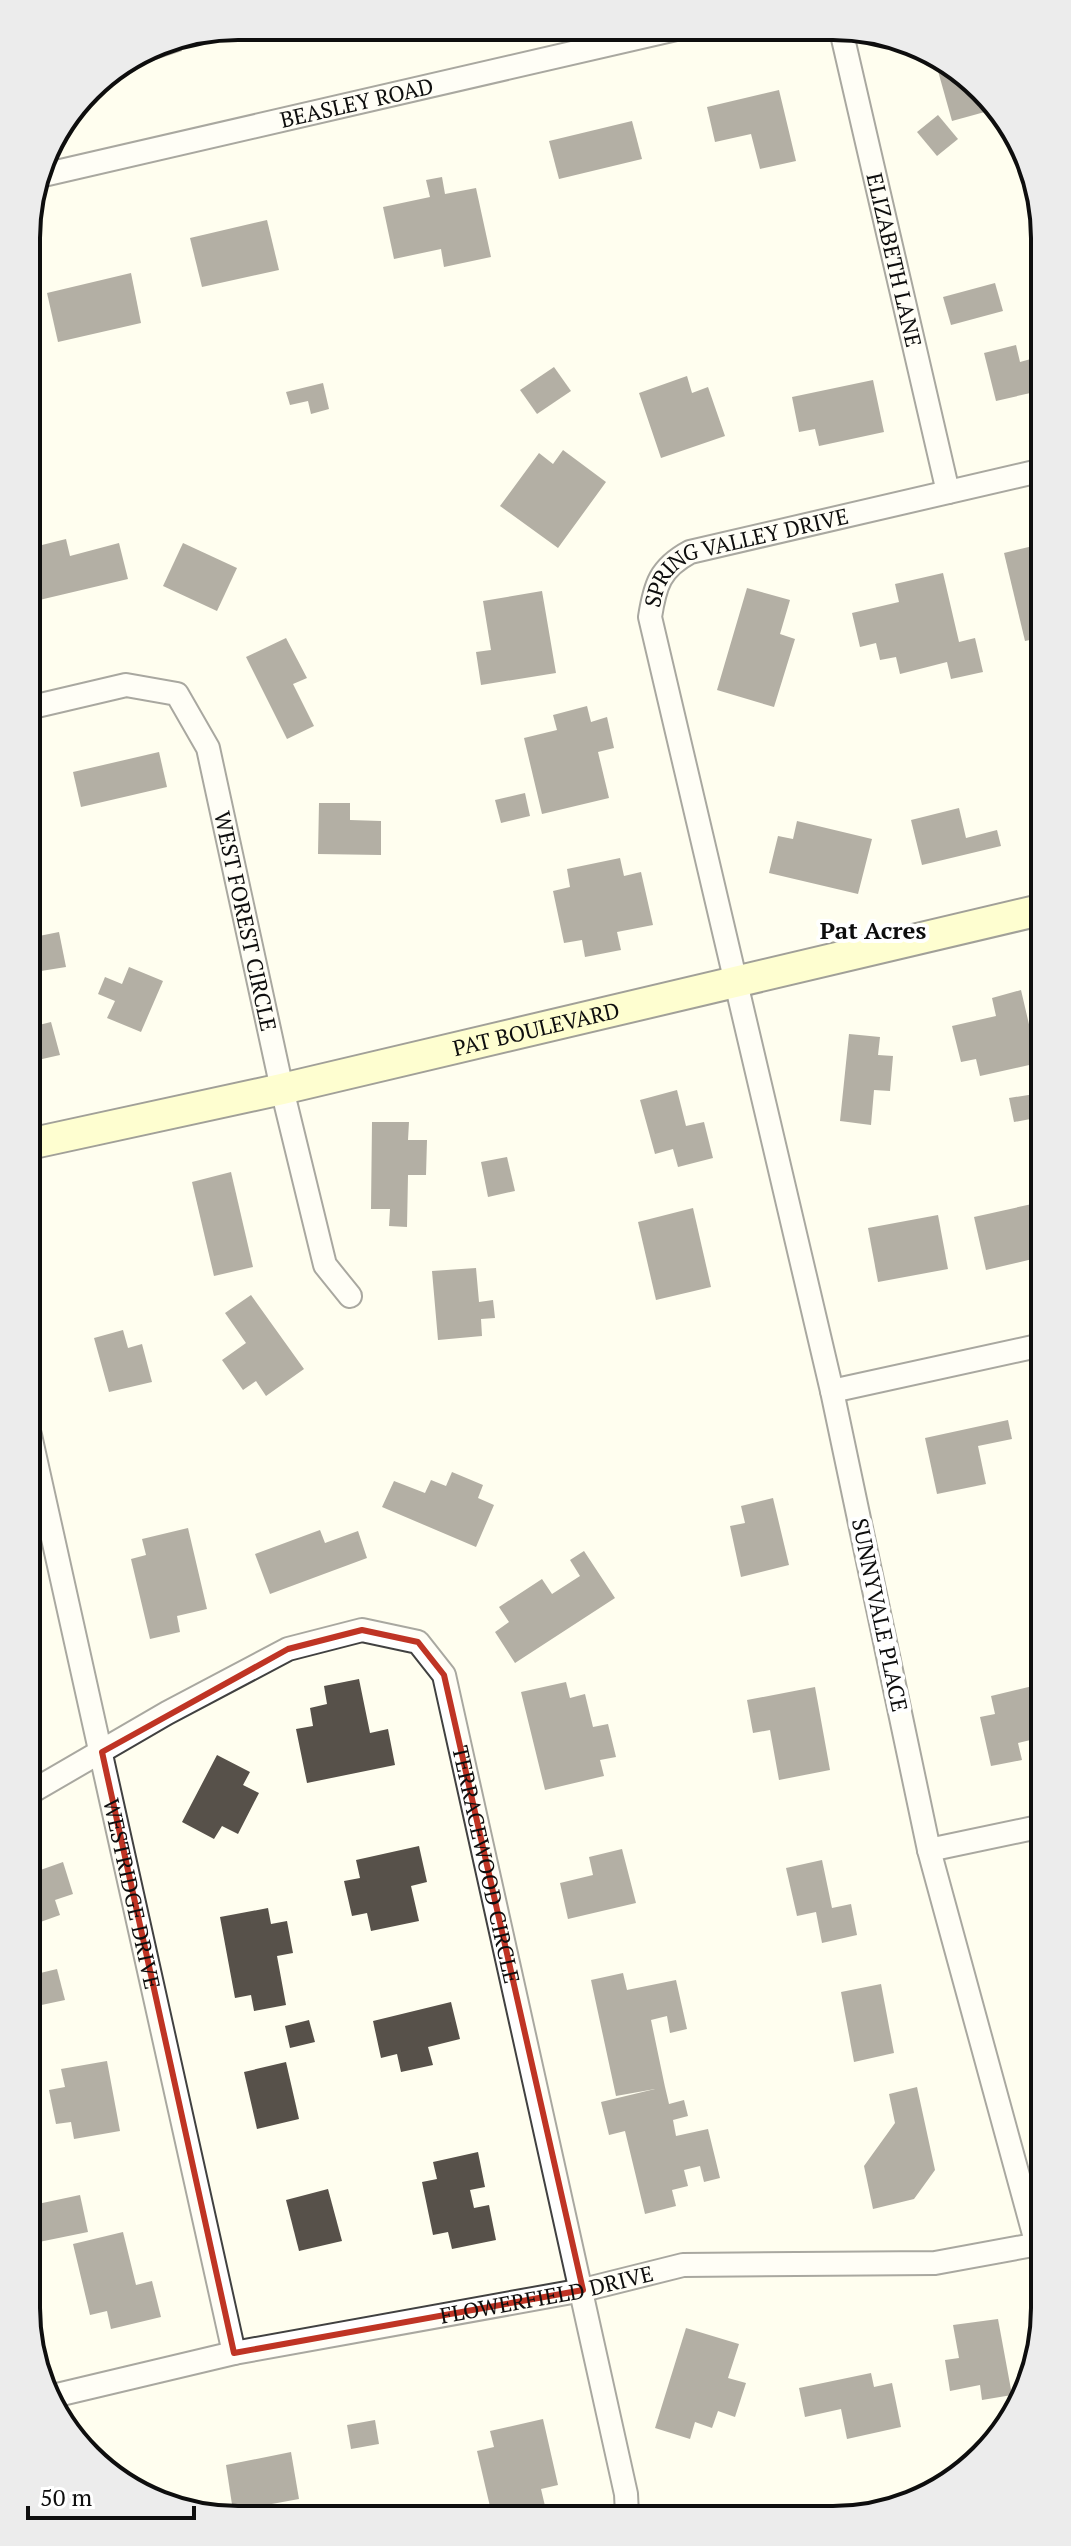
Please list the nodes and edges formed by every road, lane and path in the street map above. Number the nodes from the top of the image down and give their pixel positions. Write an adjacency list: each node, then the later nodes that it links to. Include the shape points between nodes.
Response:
1 (628, 40): 3 (street, BEASLEY ROAD)
2 (844, 41): 5 (street, ELIZABETH LANE)
3 (51, 173)
4 (1031, 473): 5 (street, SPRING VALLEY DRIVE)
5 (948, 492): 8 (street, SPRING VALLEY DRIVE, via 690,552 671,562 655,584 650,617)
6 (40, 705): 9 (street, WEST FOREST CIRCLE, via 126,685 177,694 208,748)
7 (1031, 912): 8 (street, PAT BOULEVARD)
8 (736, 982): 9 (street, PAT BOULEVARD); 13 (street, SUNNYVALE PLACE)
9 (282, 1089): 10 (street, PAT BOULEVARD); 11 (street, WEST FOREST CIRCLE, via 325,1265)
10 (40, 1142)
11 (350, 1296)
12 (1031, 1347): 13 (street)
13 (832, 1391): 18 (street, SUNNYVALE PLACE)
14 (40, 1479): 15 (street, WESTRIDGE DRIVE)
15 (102, 1752): 16 (street, TERRACEWOOD CIRCLE); 21 (street, TERRACEWOOD CIRCLE, via 288,1649 362,1630 418,1642 444,1675); 22 (street, WESTRIDGE DRIVE)
16 (40, 1787)
17 (1031, 1829): 18 (street)
18 (929, 1850): 19 (street, SUNNYVALE PLACE)
19 (1031, 2212)
20 (1031, 2246): 21 (street, FLOWERFIELD DRIVE, via 935,2263 683,2265)
21 (583, 2290): 22 (street, FLOWERFIELD DRIVE); 24 (street, TERRACEWOOD CIRCLE)
22 (234, 2353): 23 (street, FLOWERFIELD DRIVE)
23 (60, 2394)
24 (625, 2506)

